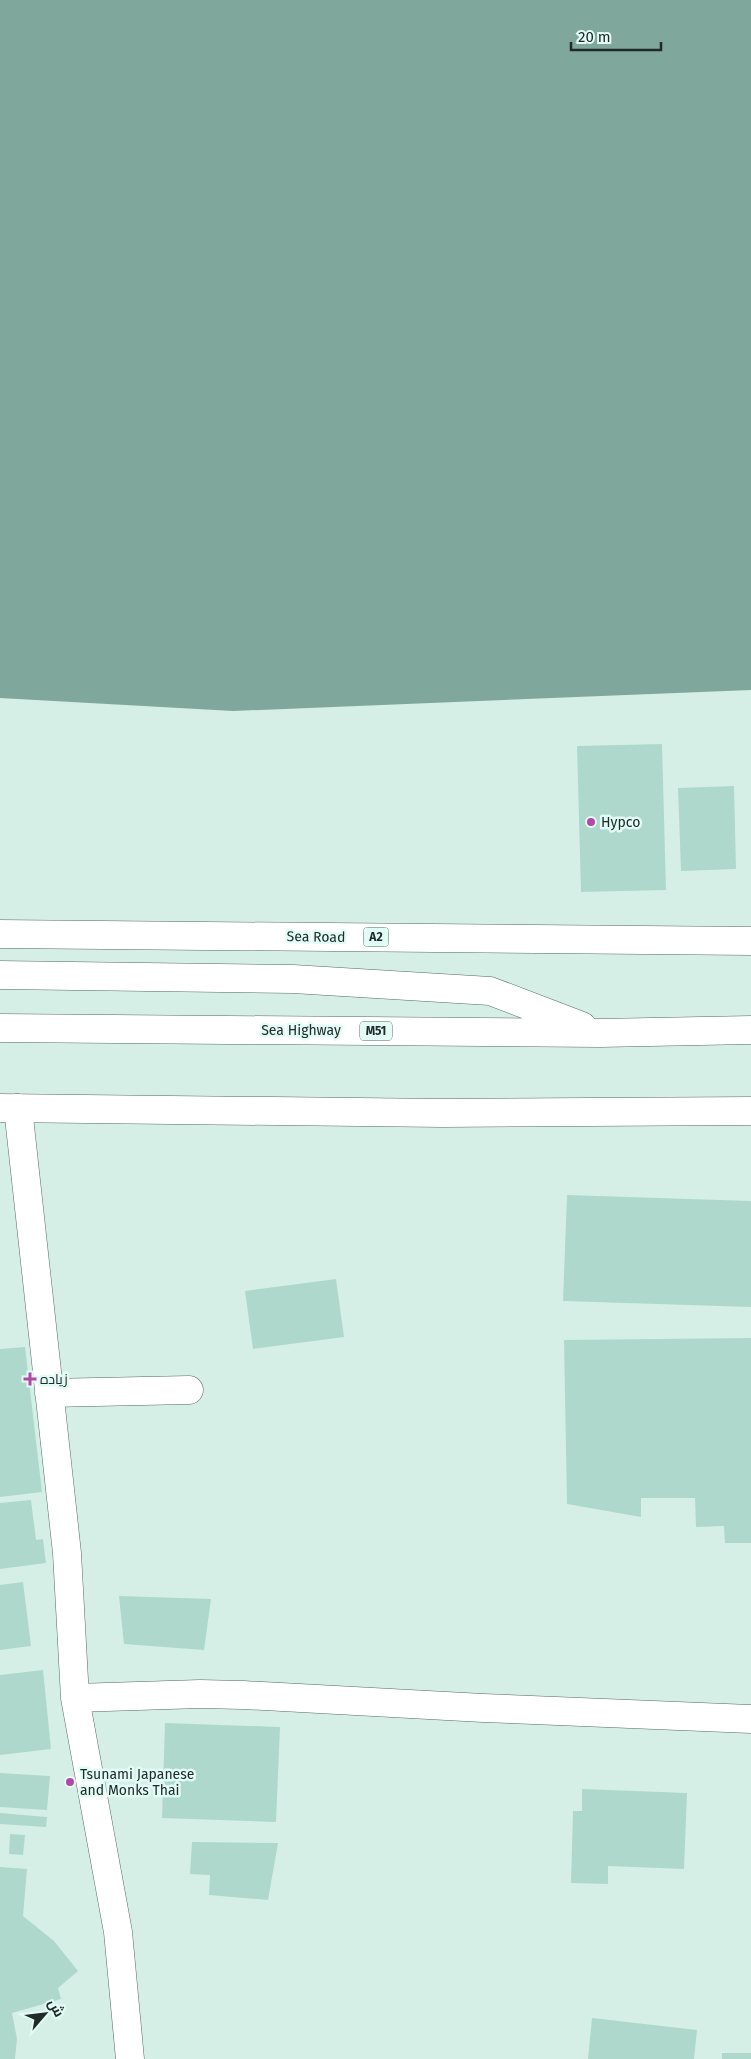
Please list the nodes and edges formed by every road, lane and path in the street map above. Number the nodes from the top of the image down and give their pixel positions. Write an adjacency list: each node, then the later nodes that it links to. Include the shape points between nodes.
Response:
1 (0, 934): 2 (main road, Sea Road / A2)
2 (751, 941)
3 (0, 975): 6 (main road, via 293,979 490,991)
4 (0, 1028): 6 (main road, Sea Highway / M51)
5 (751, 1030): 6 (main road, Sea Highway / M51)
6 (600, 1033)
7 (9, 1108): 8 (main road, via 442,1113); 10 (main road)
8 (751, 1111)
9 (189, 1390): 10 (main road)
10 (48, 1393): 11 (main road, via 67,1553)
11 (74, 1698): 12 (main road, via 243,1695); 13 (main road, via 118,1932)
12 (751, 1720)
13 (130, 2059)

